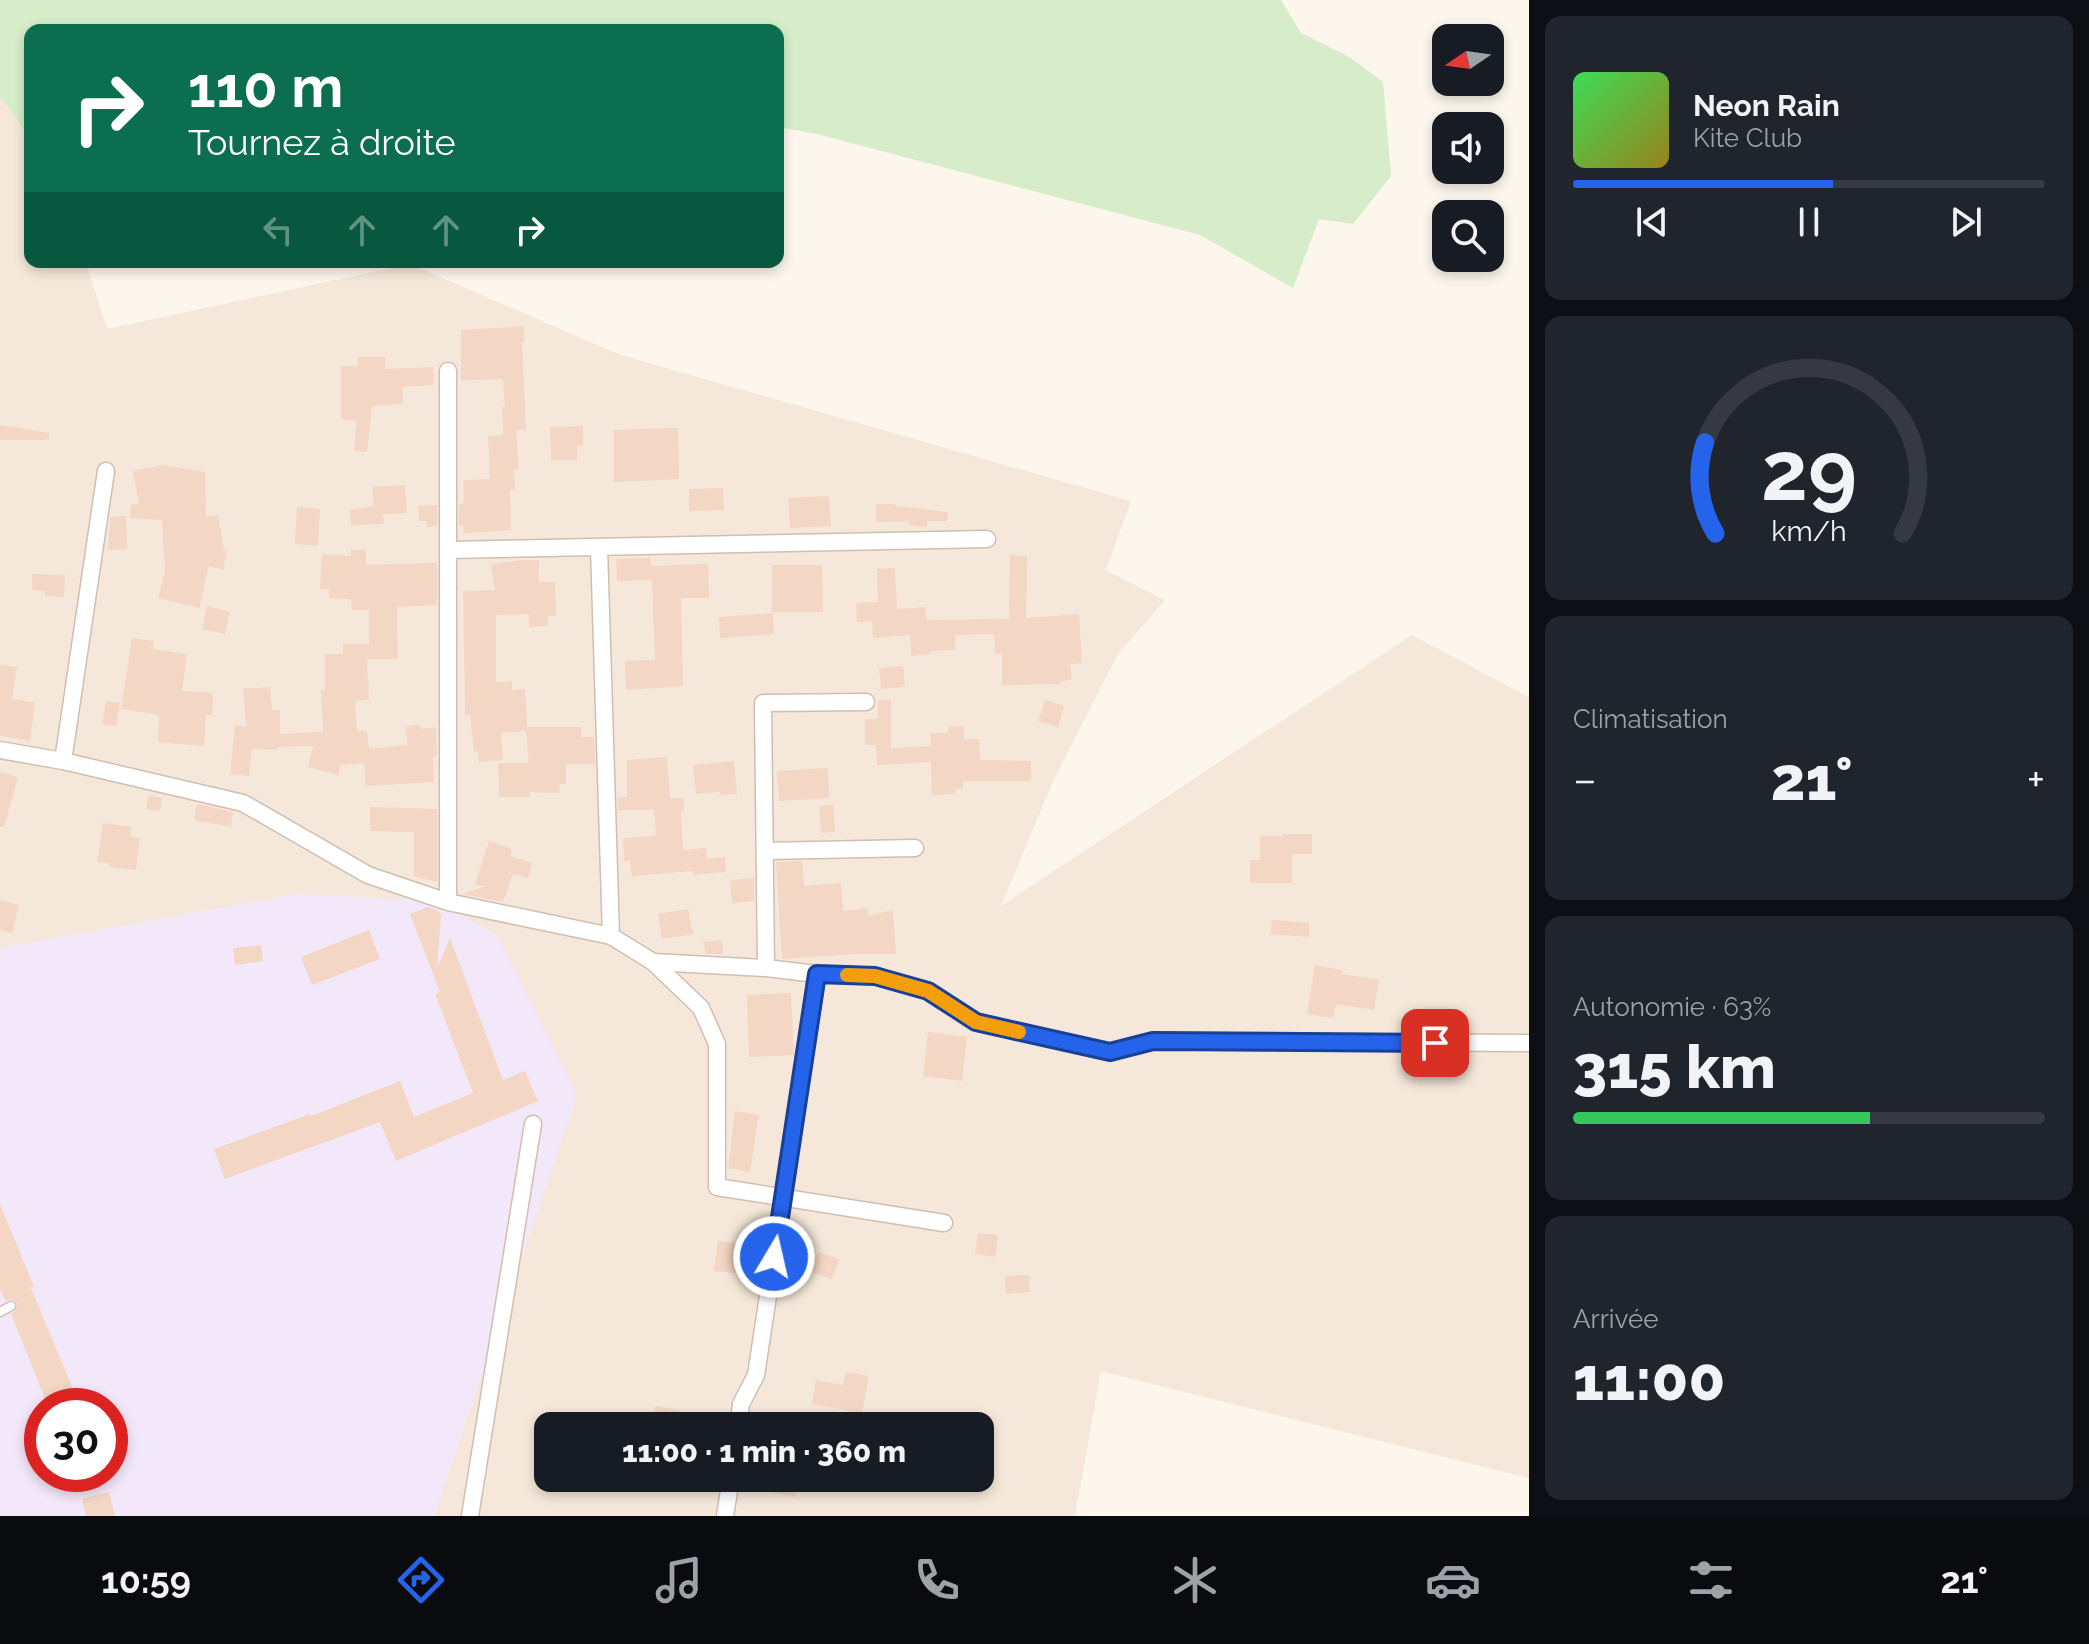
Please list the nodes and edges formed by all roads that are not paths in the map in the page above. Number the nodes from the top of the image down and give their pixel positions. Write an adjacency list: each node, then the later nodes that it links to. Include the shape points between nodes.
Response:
1 (448, 371): 5 (street)
2 (106, 471): 8 (street)
3 (987, 539): 4 (street)
4 (599, 547): 5 (street); 12 (street)
5 (449, 550): 11 (street)
6 (866, 702): 10 (street, via 763,703)
7 (0, 750): 8 (street)
8 (63, 761): 11 (street, via 243,803 368,875)
9 (915, 848): 10 (street)
10 (765, 851): 14 (street)
11 (448, 902): 12 (street)
12 (611, 936): 13 (street)
13 (653, 962): 14 (street); 18 (street, via 701,1008 717,1044 717,1187)
14 (766, 968): 15 (street)
15 (817, 974): 16 (street, via 875,976 928,991 976,1022 1110,1052 1153,1041); 18 (street)
16 (1529, 1043)
17 (533, 1124): 24 (street)
18 (783, 1198): 19 (street); 22 (street, via 756,1375)
19 (944, 1223)
20 (11, 1306): 21 (lane)
21 (0, 1312)
22 (740, 1412)
23 (729, 1492): 25 (street)
24 (470, 1516)
25 (725, 1516)

